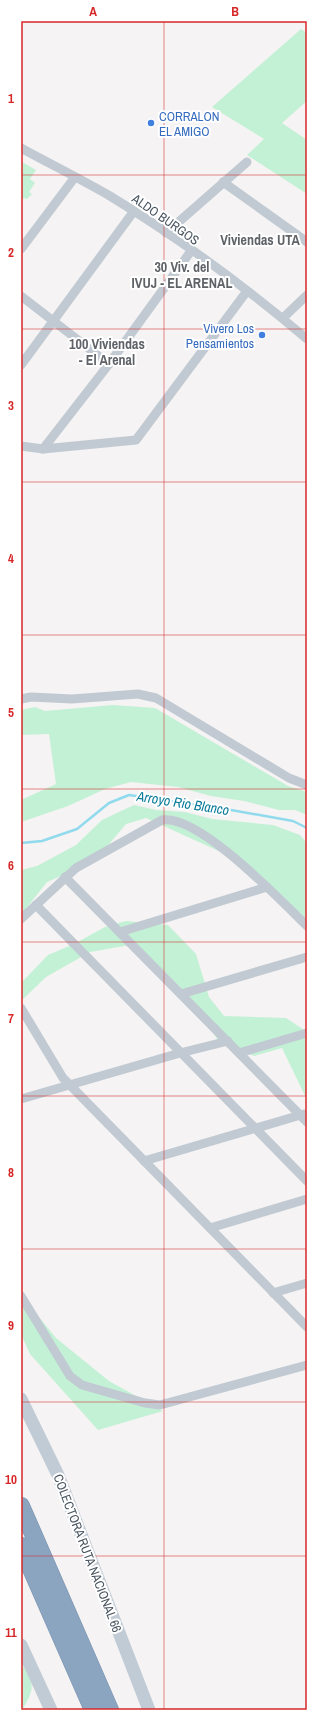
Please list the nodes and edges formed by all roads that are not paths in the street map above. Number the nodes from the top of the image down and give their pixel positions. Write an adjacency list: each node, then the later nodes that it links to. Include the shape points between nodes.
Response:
1 (21, 148): 3 (street, ALDO BURGOS)
2 (247, 162): 4 (street)
3 (75, 177): 5 (street, ALDO BURGOS); 8 (street)
4 (223, 182): 6 (street); 7 (street)
5 (134, 211): 6 (street, ALDO BURGOS); 14 (street)
6 (166, 233): 9 (street, ALDO BURGOS)
7 (307, 242)
8 (21, 249)
9 (191, 251): 10 (street, ALDO BURGOS); 16 (street)
10 (246, 291): 13 (street, ALDO BURGOS); 19 (street, via 136,440)
11 (307, 295): 13 (street)
12 (21, 296): 14 (street)
13 (282, 318): 15 (street, ALDO BURGOS)
14 (54, 321): 16 (street); 17 (street)
15 (307, 339)
16 (109, 364): 19 (street)
17 (21, 365)
18 (21, 446): 19 (street)
19 (43, 448)
20 (21, 699): 21 (street, via 72,699 138,694 156,698 289,778)
21 (307, 786)
22 (65, 877): 23 (street, via 76,868 168,819 177,821 213,841); 24 (street); 27 (street)
23 (267, 887): 26 (street); 27 (street)
24 (36, 905): 25 (street); 33 (street)
25 (21, 919)
26 (307, 926)
27 (120, 932): 29 (street)
28 (307, 957): 29 (street)
29 (181, 994): 32 (street)
30 (21, 1008): 35 (street, via 62,1078)
31 (307, 1033): 34 (street)
32 (228, 1041): 33 (street); 34 (street)
33 (180, 1053): 35 (street); 39 (street)
34 (239, 1053): 37 (street)
35 (69, 1085): 36 (street); 40 (street)
36 (21, 1099)
37 (304, 1114): 38 (street); 39 (street)
38 (307, 1122)
39 (255, 1129): 40 (street); 41 (street)
40 (144, 1161): 43 (street)
41 (307, 1181)
42 (307, 1199): 43 (street)
43 (210, 1228): 45 (street)
44 (307, 1283): 45 (street)
45 (273, 1293): 47 (street)
46 (21, 1296): 48 (street, via 70,1376 82,1385 145,1403 160,1405)
47 (307, 1327)
48 (307, 1365)
49 (21, 1399): 56 (street, COLECTORA RUTA NACIONAL 66, via 58,1475)
50 (21, 1506): 55 (highway)
51 (21, 1546): 54 (highway)
52 (21, 1646): 53 (street)
53 (51, 1710)
54 (93, 1710)
55 (110, 1710)
56 (149, 1710)

